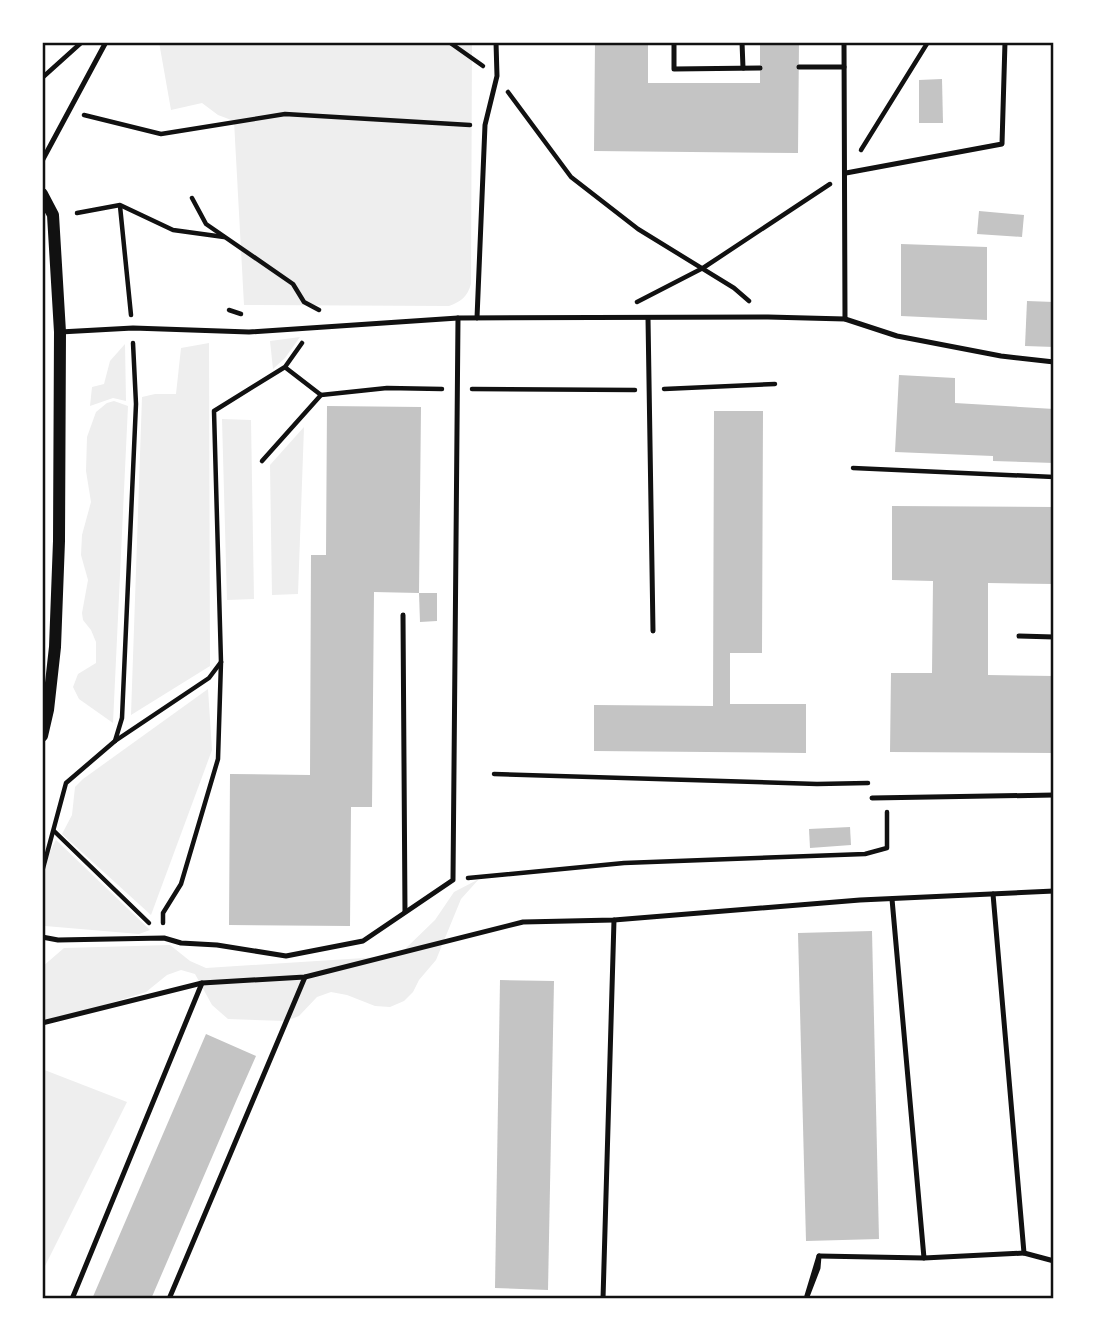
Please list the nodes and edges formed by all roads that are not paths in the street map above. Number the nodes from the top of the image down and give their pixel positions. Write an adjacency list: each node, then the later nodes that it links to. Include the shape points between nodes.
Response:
1 (106, 42): 11 (lane)
2 (496, 42): 15 (lane, via 497,76 485,125)
3 (674, 42): 8 (lane, via 674,68)
4 (742, 42): 8 (lane)
5 (844, 42): 7 (lane)
6 (1005, 42): 12 (lane, via 1002,144)
7 (844, 67): 10 (lane); 12 (lane)
8 (743, 68): 9 (lane)
9 (760, 68)
10 (799, 68)
11 (42, 161)
12 (846, 173): 17 (lane)
13 (42, 194): 18 (street, via 53,215)
14 (458, 318): 15 (lane); 18 (lane, via 249,332 133,328); 30 (lane, via 453,880)
15 (477, 318): 16 (lane)
16 (648, 318): 17 (lane); 21 (lane)
17 (845, 319): 19 (lane, via 897,336)
18 (60, 332): 24 (street, via 55,647)
19 (1054, 362)
20 (403, 615): 30 (lane)
21 (653, 631)
22 (1019, 636): 23 (lane)
23 (1054, 637)
24 (42, 736)
25 (1054, 794): 26 (lane)
26 (872, 798)
27 (1054, 891): 28 (lane)
28 (993, 894): 29 (lane); 36 (lane)
29 (892, 899): 31 (lane); 38 (lane)
30 (405, 912): 32 (lane, via 363,941 286,956 164,938)
31 (614, 919): 33 (lane, via 523,922); 42 (lane)
32 (42, 937)
33 (305, 977): 34 (lane); 41 (lane)
34 (202, 983): 35 (lane); 40 (lane)
35 (42, 1023)
36 (1024, 1253): 38 (lane); 39 (lane)
37 (819, 1256): 37 (lane, via 818,1268 806,1299 813,1278); 38 (lane)
38 (924, 1258)
39 (1054, 1261)
40 (72, 1299)
41 (169, 1299)
42 (603, 1299)

